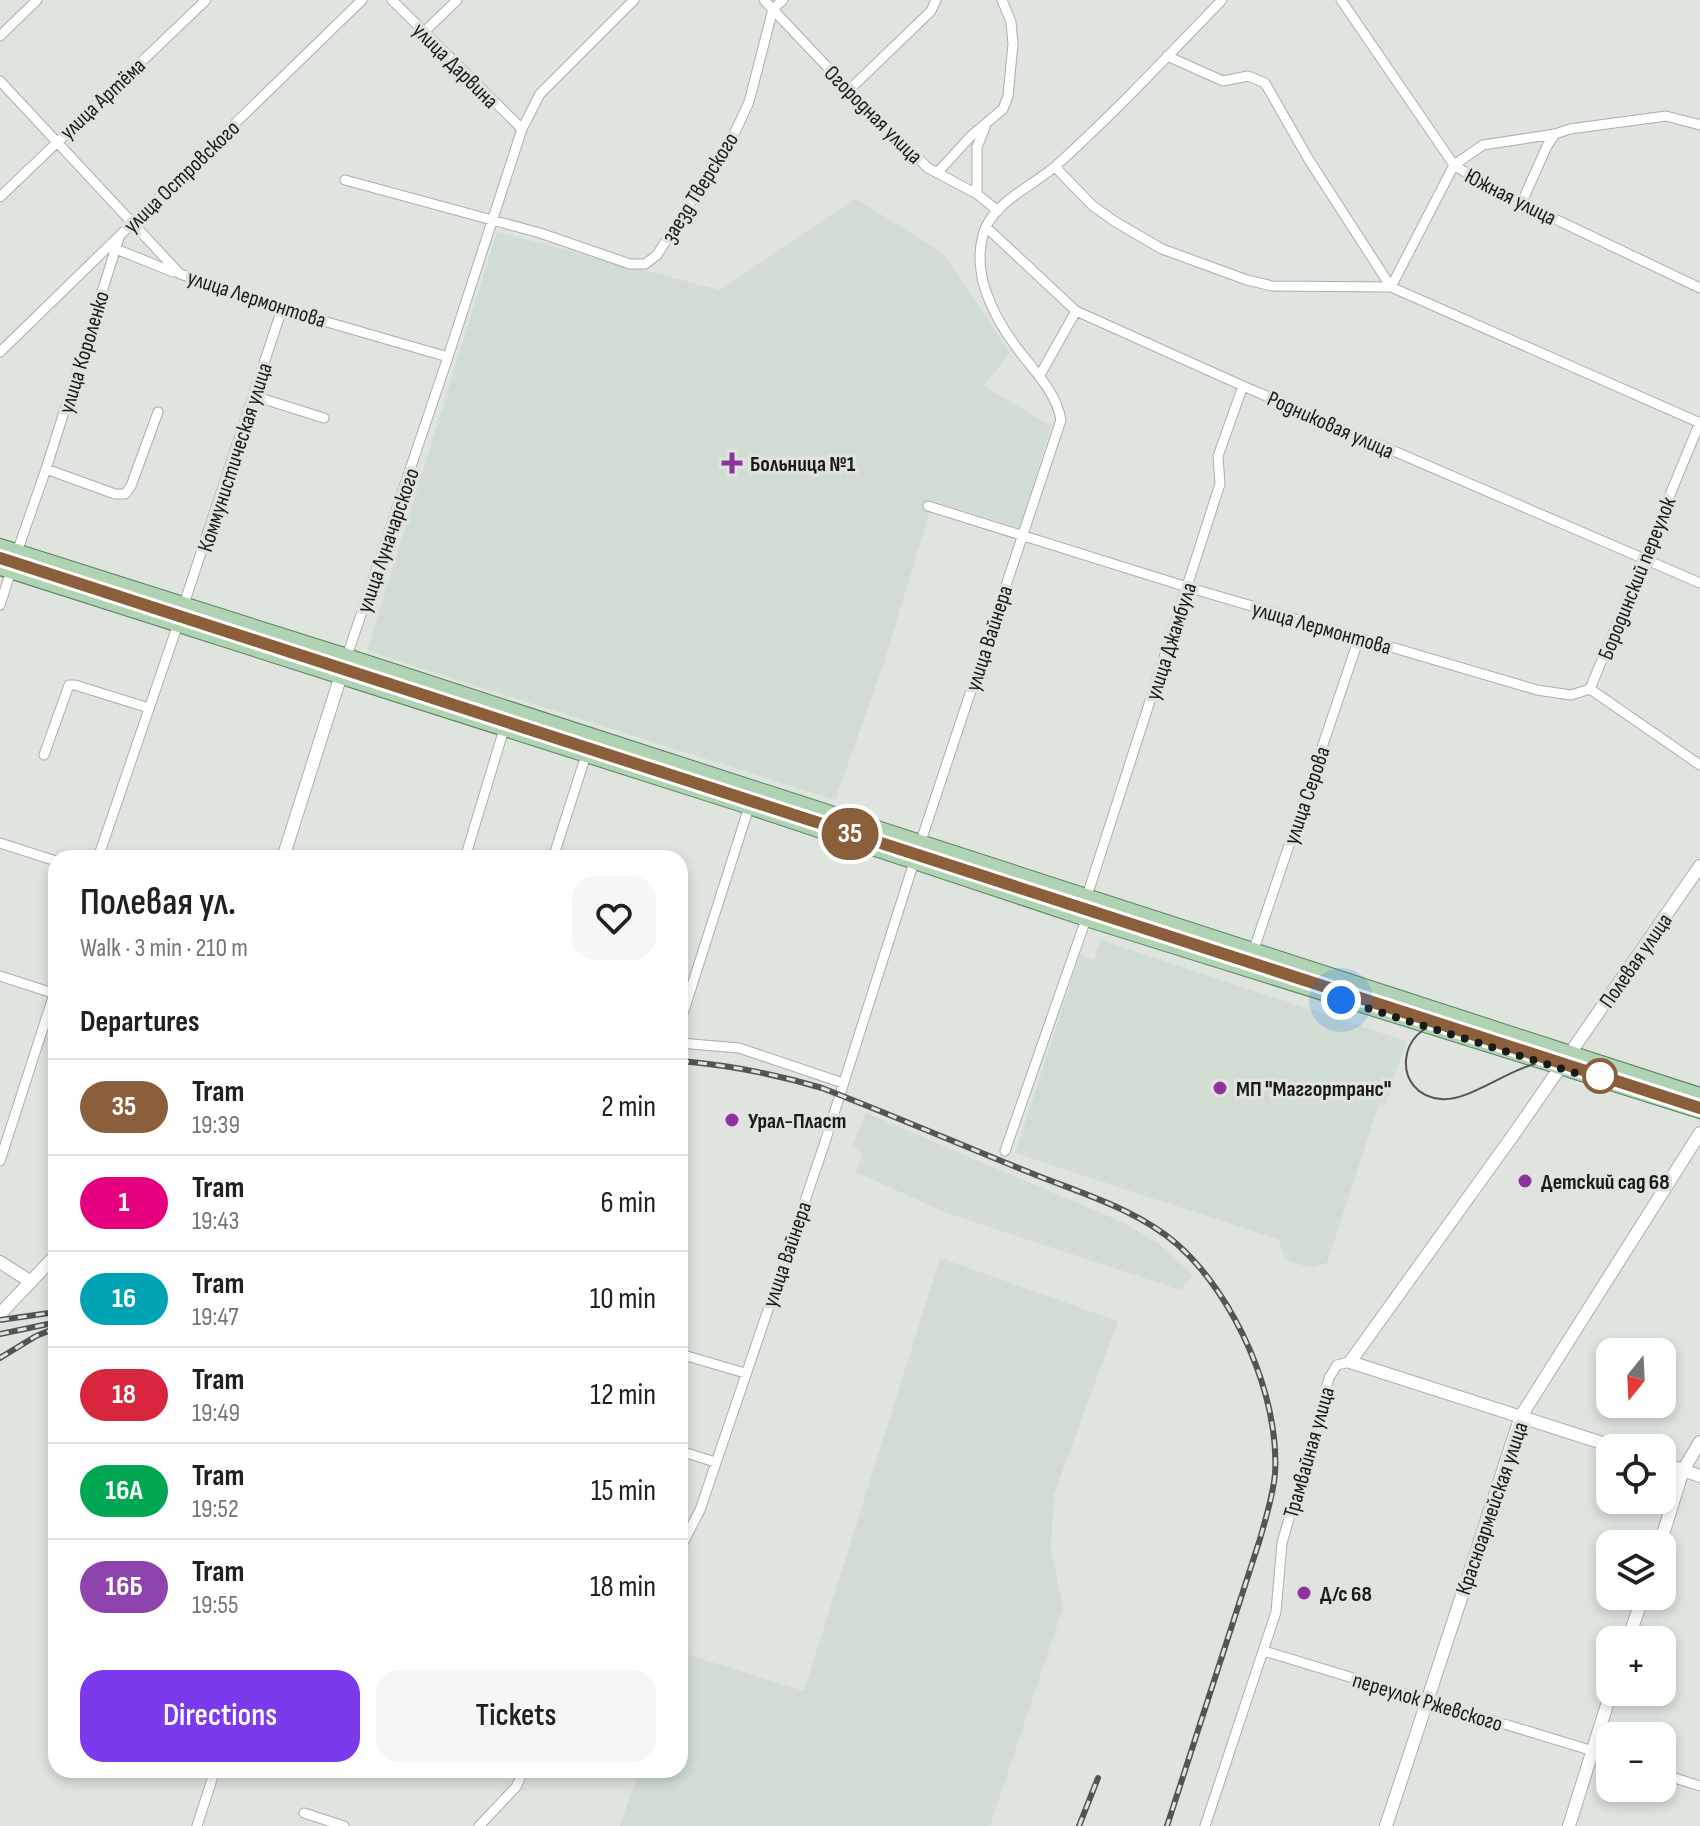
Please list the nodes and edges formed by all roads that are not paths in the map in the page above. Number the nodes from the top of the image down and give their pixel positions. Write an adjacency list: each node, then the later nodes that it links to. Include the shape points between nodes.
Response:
1 (37, 0): 15 (street)
2 (206, 0): 23 (street, улица Артёма)
3 (362, 0): 32 (street, улица Островского)
4 (392, 0): 14 (street, улица Дарвина)
5 (457, 0): 14 (street)
6 (634, 0): 21 (street, улица Луначарского, via 540,94)
7 (764, 0): 13 (street, Огородная улица)
8 (783, 0): 13 (street)
9 (936, 0): 18 (street, via 931,11)
10 (1002, 0): 19 (street, via 1011,22 1013,66 1003,109)
11 (1222, 0): 16 (street, улица Вайнера)
12 (1344, 3): 24 (street, Южная улица)
13 (773, 9): 18 (street, Огородная улица); 33 (street, заезд Тверского, via 749,102 736,130 652,260 630,264)
14 (423, 33): 21 (street, улица Дарвина)
15 (0, 36)
16 (1167, 56): 25 (street, улица Вайнера); 38 (street, via 1223,81 1248,76 1265,83)
17 (0, 81): 23 (street, улица Лермонтова)
18 (849, 90): 26 (street, Огородная улица)
19 (986, 125): 26 (street); 28 (street, via 977,147)
20 (1700, 125): 22 (street, via 1666,116)
21 (522, 129): 33 (street, улица Луначарского)
22 (1555, 134): 24 (street, via 1483,145); 30 (street)
23 (58, 140): 29 (street, улица Артёма); 32 (street, улица Лермонтова)
24 (1454, 165): 30 (street, Южная улица); 38 (street)
25 (1055, 167): 31 (street, улица Вайнера); 38 (street, via 1093,206 1142,239 1247,280 1272,286)
26 (937, 173): 28 (street, Огородная улица)
27 (345, 180): 33 (street)
28 (977, 194): 31 (street, Огородная улица)
29 (0, 197)
30 (1522, 202): 39 (street, Южная улица)
31 (998, 211): 34 (street, улица Вайнера)
32 (133, 221): 35 (street, улица Островского); 37 (street, улица Лермонтова)
33 (491, 222): 43 (street, улица Луначарского)
34 (986, 227): 41 (street, Родниковая улица); 44 (street, улица Вайнера, via 980,267 986,291 1001,324)
35 (120, 235): 36 (street, улица Короленко); 42 (street, улица Островского)
36 (116, 249): 37 (street); 50 (street, улица Короленко)
37 (180, 274): 40 (street, улица Лермонтова)
38 (1391, 287): 49 (street)
39 (1700, 288)
40 (282, 309): 43 (street, улица Лермонтова); 46 (street, Коммунистическая улица)
41 (1076, 311): 44 (street); 45 (street, Родниковая улица)
42 (0, 352)
43 (448, 357): 63 (street, улица Луначарского)
44 (1040, 375): 52 (street, улица Вайнера, via 1061,420)
45 (1243, 386): 55 (street, Родниковая улица); 58 (street, улица Джамбула, via 1218,456 1220,484)
46 (254, 396): 48 (street); 59 (street, Коммунистическая улица)
47 (158, 412): 50 (street, via 125,494)
48 (324, 418)
49 (1700, 422): 55 (street, Бородинский переулок)
50 (46, 469): 54 (street, улица Короленко)
51 (928, 506): 52 (street, улица Лермонтова)
52 (1022, 534): 58 (street, улица Лермонтова); 72 (street, улица Вайнера)
53 (0, 546): 54 (main road)
54 (17, 552): 59 (main road)
55 (1643, 560): 57 (street, Родниковая улица); 65 (street, Бородинский переулок)
56 (5, 569): 60 (street); 61 (main road)
57 (1700, 583)
58 (1187, 587): 62 (street, улица Лермонтова); 81 (street, улица Джамбула)
59 (184, 604): 63 (main road)
60 (0, 605)
61 (178, 624): 64 (main road); 66 (street)
62 (1359, 638): 65 (street, улица Лермонтова, via 1537,690 1571,695); 83 (street, улица Серова)
63 (347, 656): 64 (main road, улица Луначарского); 72 (main road)
64 (341, 675): 67 (main road); 75 (street, улица Луначарского)
65 (1590, 689): 70 (street)
66 (149, 708): 68 (street, via 69,685); 74 (street)
67 (504, 729): 69 (main road); 76 (street)
68 (44, 755)
69 (586, 755): 71 (main road); 77 (street)
70 (1700, 765)
71 (749, 807): 79 (main road); 86 (street)
72 (921, 841): 79 (street, улица Вайнера); 81 (main road)
73 (0, 843): 78 (street)
74 (101, 850)
75 (286, 850)
76 (467, 850)
77 (556, 850)
78 (48, 858)
79 (914, 862): 82 (main road); 91 (street, улица Вайнера)
80 (1700, 866): 89 (street, Полевая улица)
81 (1087, 896): 83 (main road)
82 (1086, 919): 90 (main road); 95 (street)
83 (1253, 952): 89 (main road)
84 (0, 976): 85 (street)
85 (48, 992)
86 (688, 998)
87 (48, 1015): 96 (street)
88 (688, 1044): 91 (street, via 739,1048)
89 (1571, 1053): 90 (street, Трамвайная улица); 92 (main road)
90 (1560, 1068): 93 (main road); 102 (street, Трамвайная улица)
91 (843, 1083): 103 (street, улица Вайнера)
92 (1700, 1095)
93 (1700, 1111)
94 (1700, 1133): 104 (street, Красноармейская улица)
95 (1005, 1151)
96 (0, 1161)
97 (0, 1262): 99 (street)
98 (48, 1264): 99 (street)
99 (31, 1282): 100 (street)
100 (0, 1314)
101 (688, 1356): 103 (street)
102 (1350, 1362): 104 (street); 114 (street, Трамвайная улица, via 1337,1365 1329,1378 1282,1543 1277,1605)
103 (745, 1373): 108 (street, улица Вайнера)
104 (1521, 1416): 105 (street); 115 (street, Красноармейская улица)
105 (1596, 1441)
106 (1700, 1442): 110 (street)
107 (688, 1454): 108 (street)
108 (715, 1462): 113 (street, улица Вайнера)
109 (1676, 1468): 110 (street)
110 (1683, 1470): 111 (street); 112 (street)
111 (1700, 1476)
112 (1664, 1530)
113 (688, 1533)
114 (1264, 1651): 115 (street, переулок Ржевского); 126 (street, Трамвайная улица)
115 (1427, 1701): 117 (street, переулок Ржевского); 127 (street, Красноармейская улица)
116 (1607, 1706): 117 (street)
117 (1593, 1751): 128 (street)
118 (212, 1778): 123 (street)
119 (520, 1778): 125 (street)
120 (1676, 1778): 121 (street)
121 (1700, 1786)
122 (304, 1813): 124 (street)
123 (197, 1826)
124 (344, 1826)
125 (479, 1826)
126 (1205, 1826)
127 (1386, 1826)
128 (1569, 1826)

